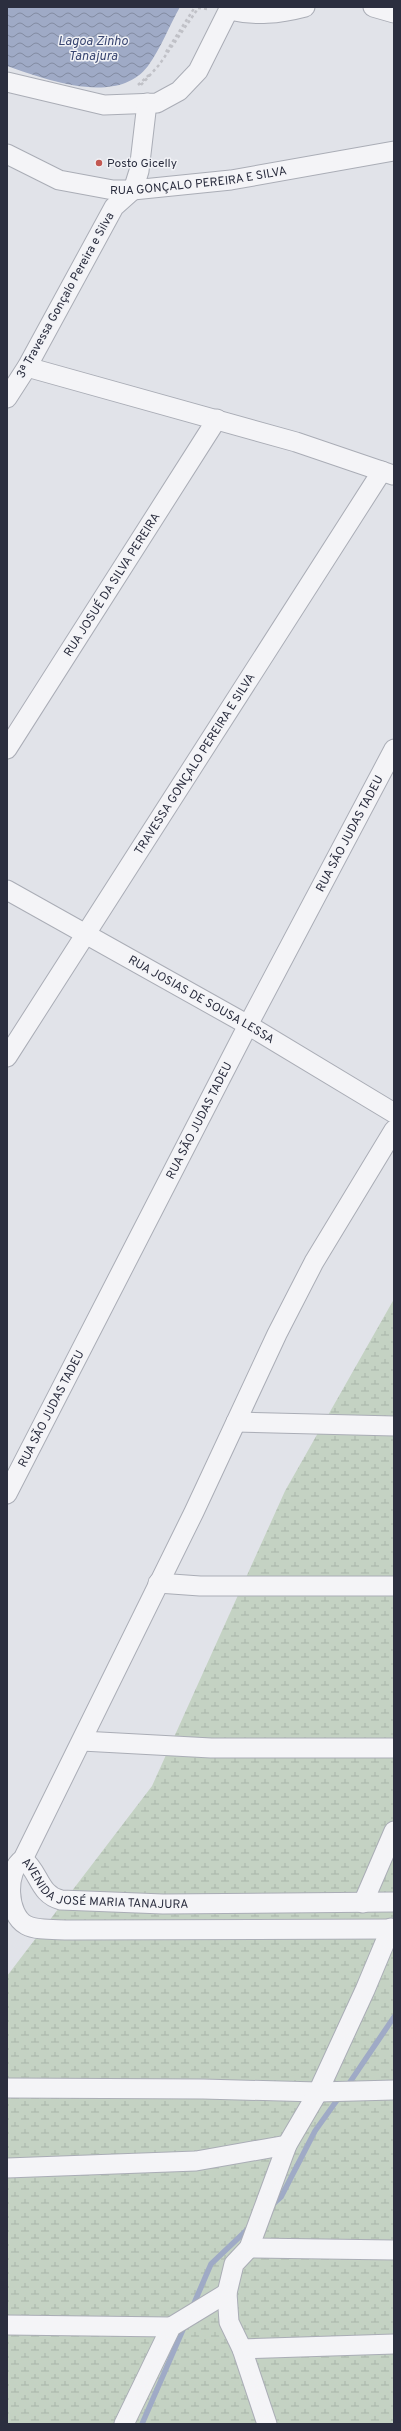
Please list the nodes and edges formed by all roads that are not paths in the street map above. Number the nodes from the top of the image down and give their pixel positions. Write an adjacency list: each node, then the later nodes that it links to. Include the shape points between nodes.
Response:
1 (305, 7): 3 (street, via 280,14 263,15)
2 (373, 7): 4 (street)
3 (229, 9): 6 (street, via 198,71 179,91 157,103)
4 (394, 13)
5 (7, 82): 6 (street, via 104,105)
6 (147, 103): 9 (street, via 139,171)
7 (394, 151): 9 (street, RUA GONÇALO PEREIRA E SILVA, via 231,180)
8 (7, 154): 9 (street, RUA GONÇALO PEREIRA E SILVA, via 60,180 113,190)
9 (133, 190): 10 (street, 3ª Travessa Gonçalo Pereira e Silva, via 114,207)
10 (27, 367): 11 (street, 3ª Travessa Gonçalo Pereira e Silva); 12 (street)
11 (7, 398)
12 (217, 419): 13 (street); 14 (street, RUA JOSUÉ DA SILVA PEREIRA)
13 (388, 473): 17 (street, TRAVESSA GONÇALO PEREIRA E SILVA)
14 (7, 749)
15 (394, 749): 18 (street, RUA SÃO JUDAS TADEU)
16 (7, 890): 17 (street, RUA JOSIAS DE SOUSA LESSA)
17 (86, 934): 18 (street, RUA JOSIAS DE SOUSA LESSA); 19 (street, TRAVESSA GONÇALO PEREIRA E SILVA)
18 (248, 1026): 20 (street, RUA JOSIAS DE SOUSA LESSA); 24 (street, RUA SÃO JUDAS TADEU)
19 (7, 1057)
20 (394, 1113)
21 (394, 1130): 22 (street, via 314,1262)
22 (236, 1422): 23 (street); 25 (street)
23 (394, 1426)
24 (7, 1494)
25 (158, 1583): 26 (street, via 200,1586); 27 (street)
26 (394, 1586)
27 (82, 1741): 28 (street, via 211,1748); 30 (street)
28 (394, 1748)
29 (394, 1831): 32 (street)
30 (23, 1859): 33 (street, AVENIDA JOSÉ MARIA TANAJURA, via 31,1867 44,1892 52,1898); 34 (street, AVENIDA JOSÉ MARIA TANAJURA, via 18,1863 12,1880)
31 (394, 1902): 32 (street, AVENIDA JOSÉ MARIA TANAJURA)
32 (363, 1903): 33 (street, AVENIDA JOSÉ MARIA TANAJURA)
33 (163, 1904): 36 (street)
34 (12, 1922): 36 (street, AVENIDA JOSÉ MARIA TANAJURA, via 70,1930)
35 (392, 1929): 36 (street, AVENIDA JOSÉ MARIA TANAJURA); 39 (street)
36 (164, 1930)
37 (7, 2088): 39 (street)
38 (394, 2090): 39 (street)
39 (318, 2092): 40 (street)
40 (287, 2145): 41 (street, via 196,2161); 42 (street)
41 (7, 2168)
42 (249, 2248): 43 (street); 44 (street, via 234,2264)
43 (394, 2250)
44 (227, 2293): 46 (street); 48 (street, via 229,2322)
45 (7, 2325): 46 (street)
46 (171, 2327): 49 (street)
47 (394, 2344): 48 (street)
48 (242, 2349): 50 (street)
49 (124, 2424)
50 (267, 2424)

